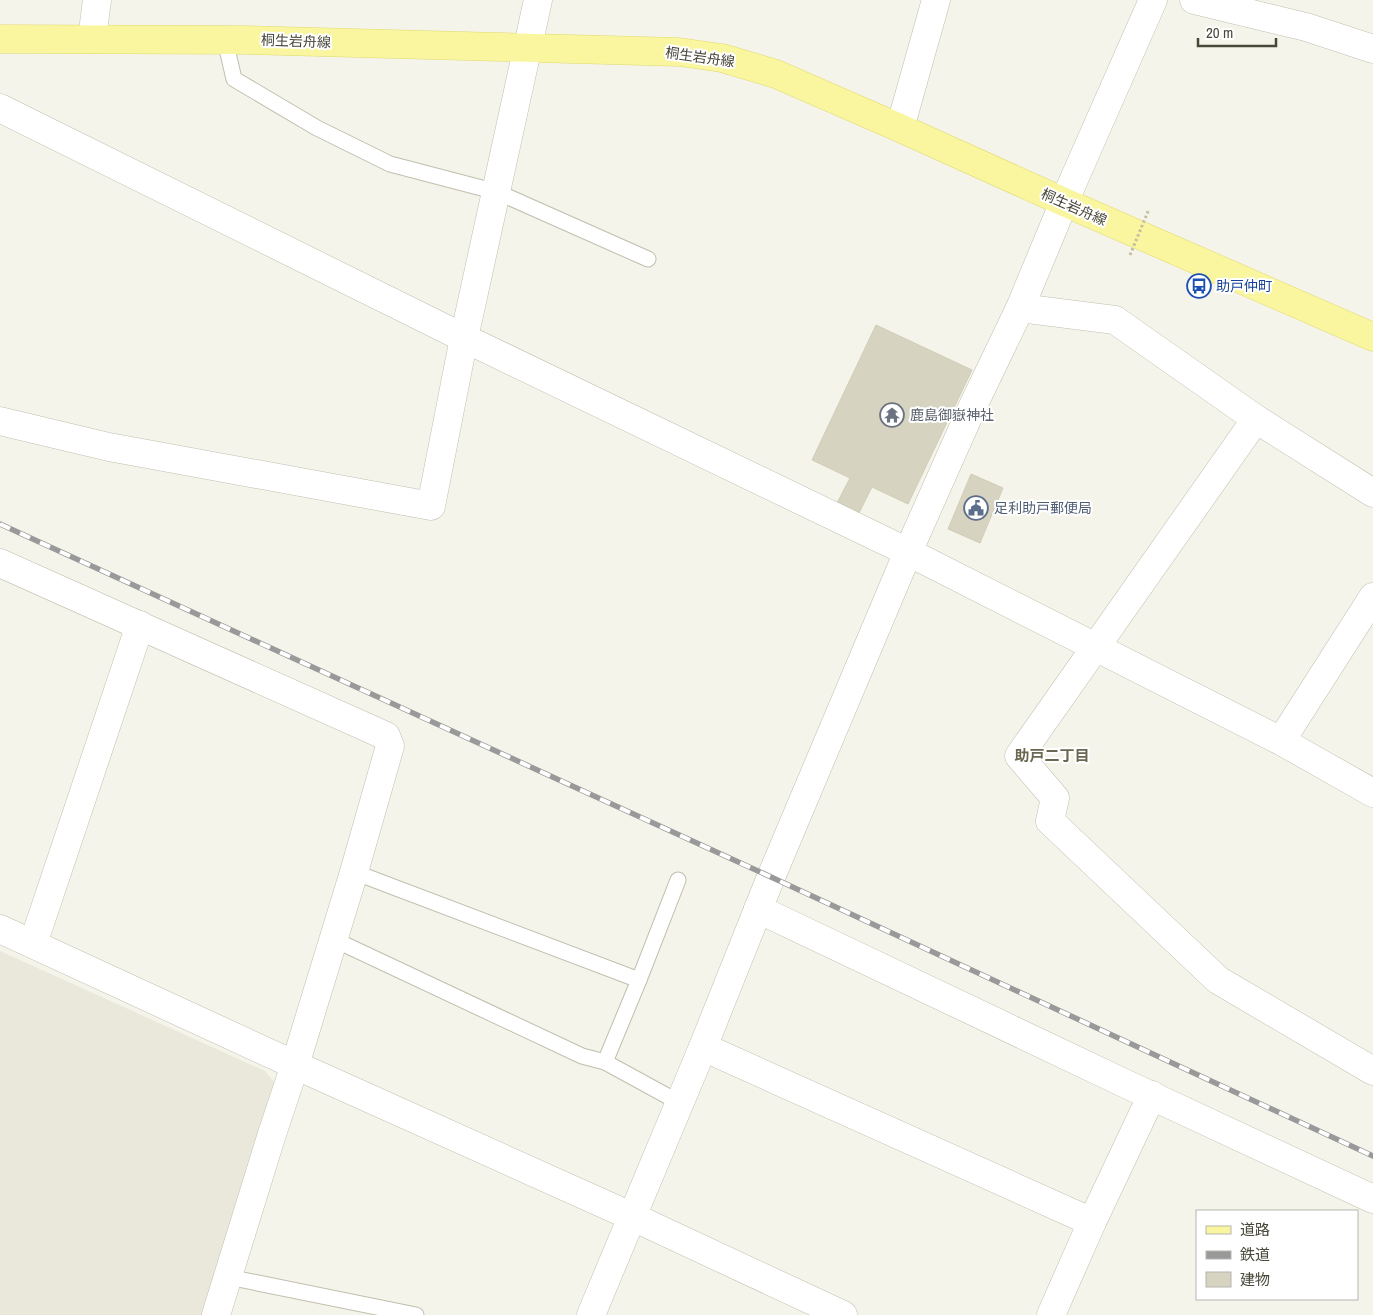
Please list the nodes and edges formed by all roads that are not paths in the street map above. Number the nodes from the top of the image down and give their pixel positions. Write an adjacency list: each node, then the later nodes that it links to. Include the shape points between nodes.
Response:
1 (97, 0): 7 (street)
2 (538, 0): 9 (street)
3 (936, 0): 12 (street)
4 (1153, 0): 14 (street)
5 (1194, 0): 10 (street, via 1306,27)
6 (0, 38): 7 (main road, 桐生岩舟線)
7 (92, 39): 8 (main road, 桐生岩舟線)
8 (225, 40): 9 (main road, 桐生岩舟線); 13 (lane, via 234,79 317,128 390,164)
9 (528, 48): 12 (main road, 桐生岩舟線, via 679,52 722,58 776,74); 13 (street)
10 (1373, 49)
11 (0, 108): 18 (street)
12 (900, 128): 14 (main road, 桐生岩舟線)
13 (497, 192): 15 (lane); 18 (street)
14 (1064, 202): 16 (street); 17 (main road, 桐生岩舟線)
15 (648, 259)
16 (1020, 308): 19 (street, via 1115,320); 22 (street)
17 (1373, 337)
18 (464, 338): 20 (street, via 432,506 109,447); 22 (street)
19 (1256, 419): 21 (street); 26 (street)
20 (0, 421)
21 (1373, 493)
22 (908, 552): 26 (street); 31 (street)
23 (0, 563): 25 (street)
24 (1373, 597): 27 (street)
25 (140, 625): 29 (street, via 386,736 390,746); 34 (street)
26 (1096, 647): 27 (street); 39 (street, via 1020,756 1055,798 1050,821 1218,980)
27 (1280, 741): 28 (street)
28 (1373, 793)
29 (354, 872): 33 (street); 35 (lane)
30 (678, 880): 35 (lane)
31 (758, 909): 36 (street); 40 (street)
32 (0, 929): 34 (street)
33 (333, 939): 37 (lane, via 582,1056); 38 (street)
34 (32, 944): 38 (street)
35 (639, 980): 37 (lane)
36 (703, 1047): 41 (street); 44 (street)
37 (605, 1062): 41 (lane)
38 (295, 1065): 43 (street); 45 (street)
39 (1373, 1071)
40 (1152, 1095): 42 (street); 44 (street)
41 (680, 1103): 43 (street)
42 (1373, 1199)
43 (633, 1217): 48 (street); 49 (street)
44 (1092, 1222): 50 (street)
45 (228, 1276): 46 (street); 47 (lane)
46 (216, 1315)
47 (416, 1315)
48 (592, 1315)
49 (842, 1315)
50 (1051, 1315)

